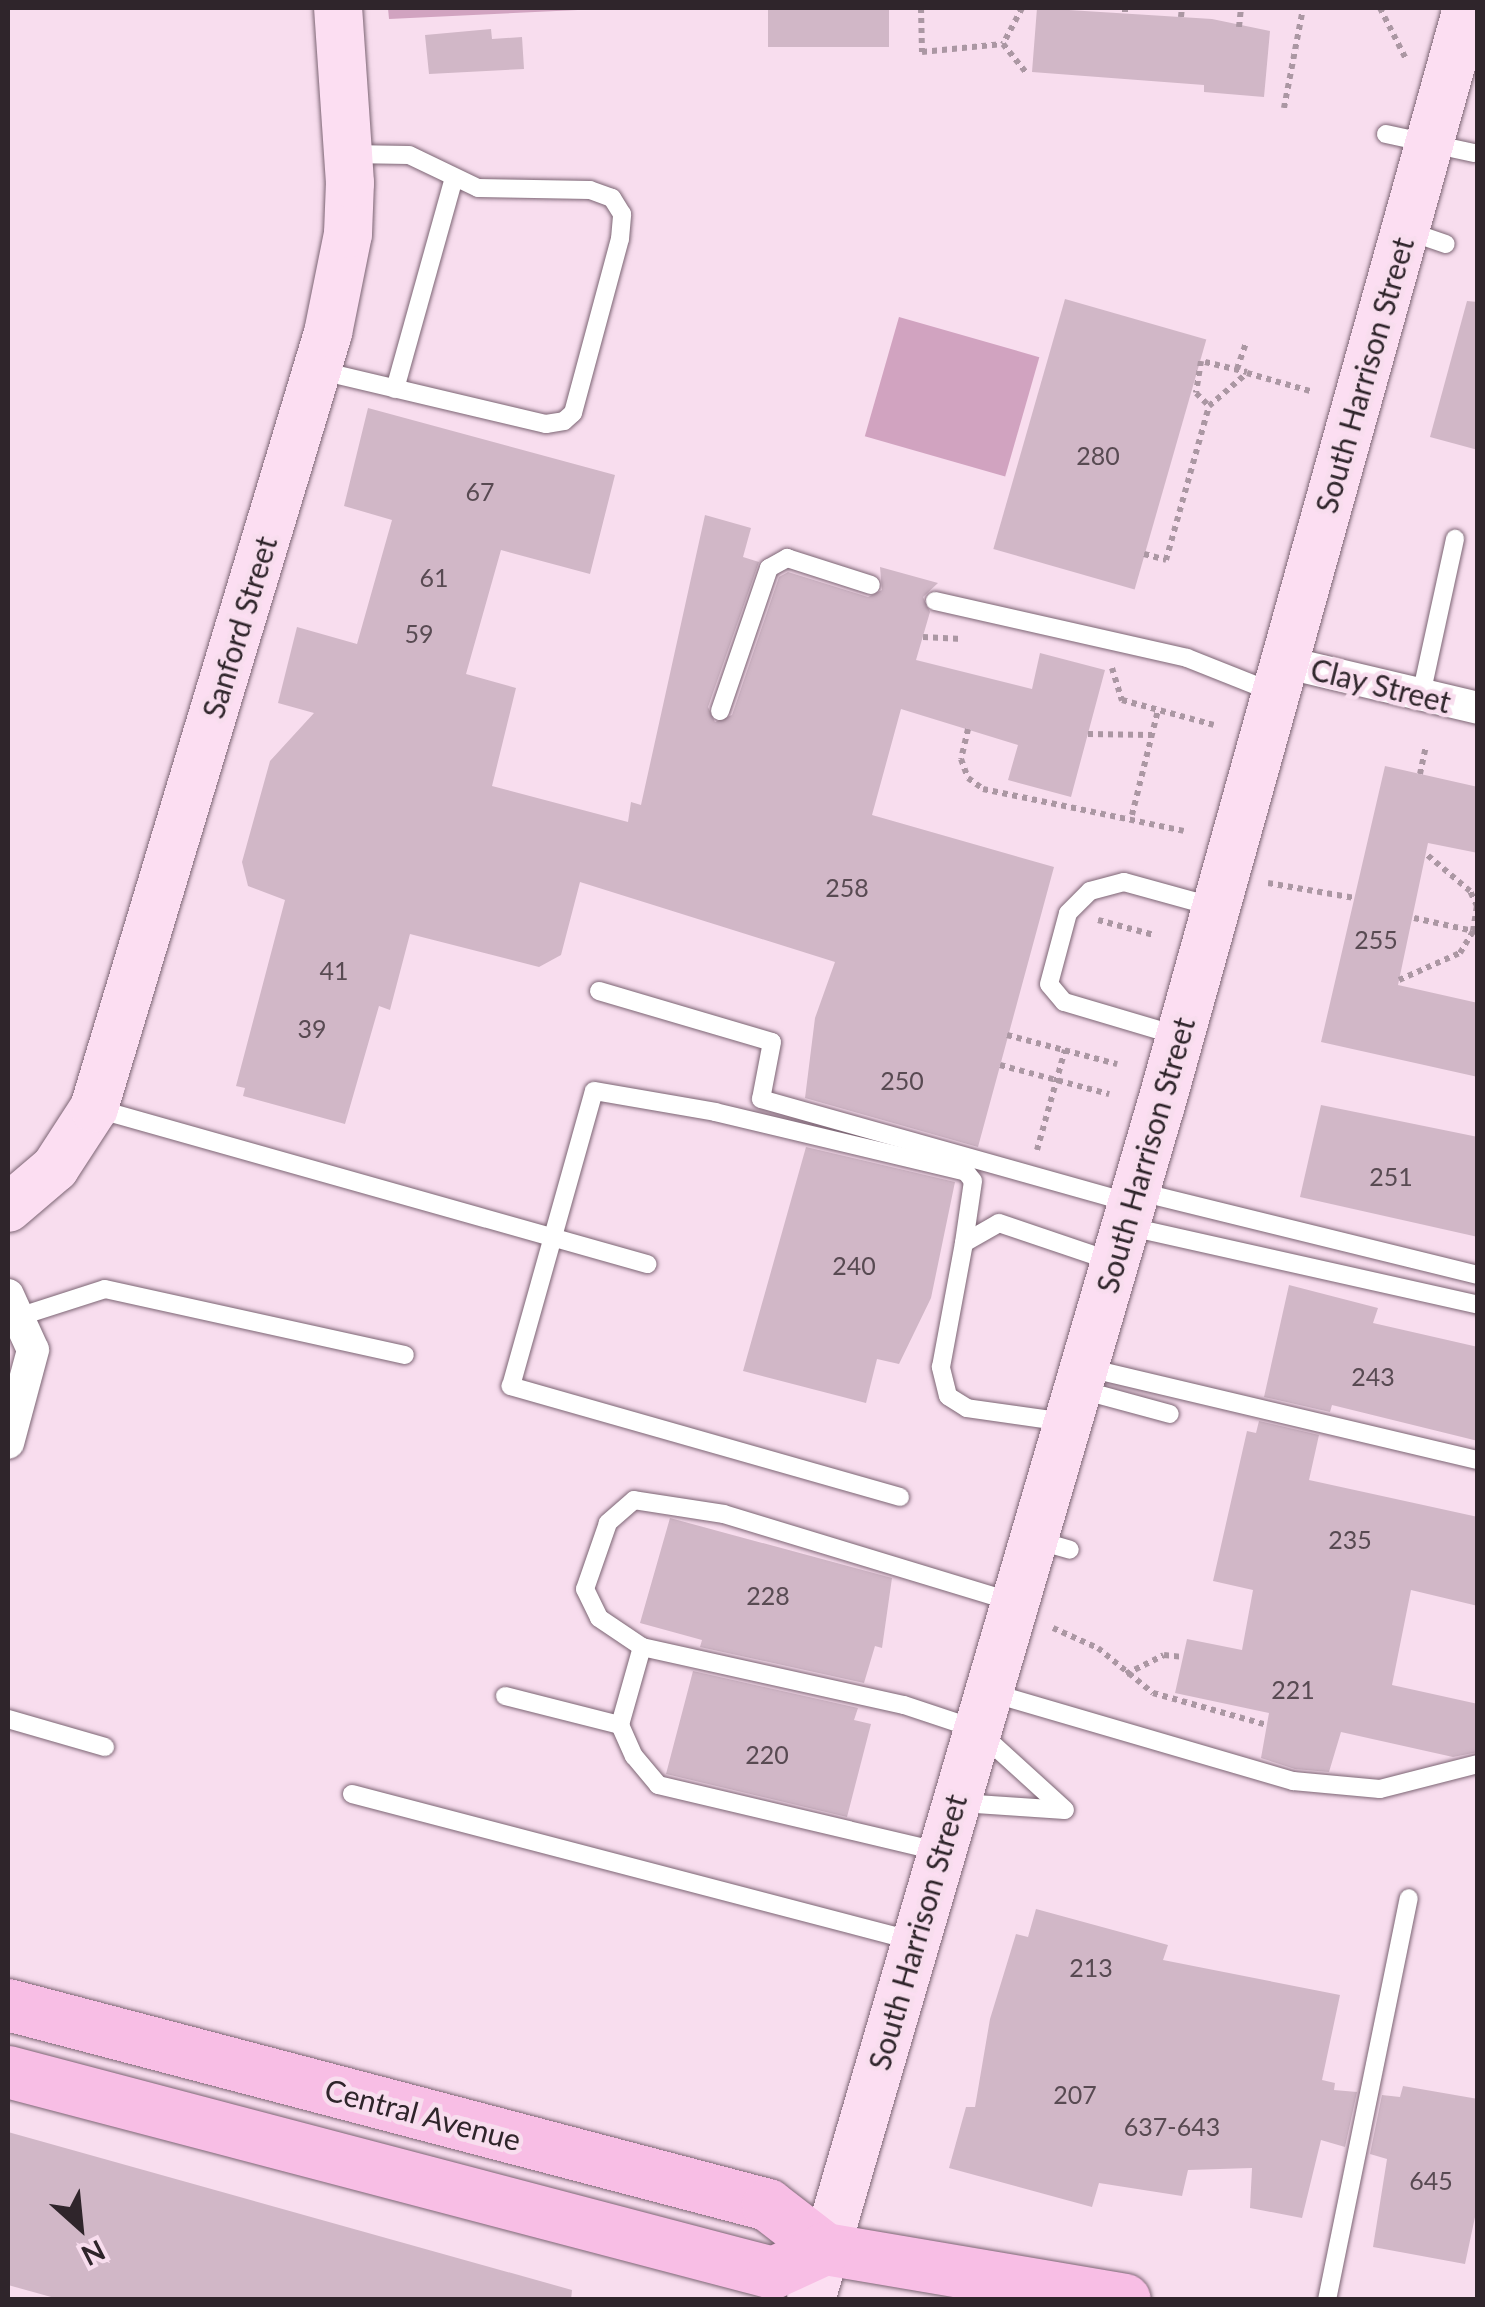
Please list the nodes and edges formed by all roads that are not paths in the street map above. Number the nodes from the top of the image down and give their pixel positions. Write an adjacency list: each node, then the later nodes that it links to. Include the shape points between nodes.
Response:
1 (338, 8): 3 (main road, Sanford Street)
2 (1468, 8): 10 (main road, South Harrison Street, via 1430,142 1426,237)
3 (350, 154): 4 (lane, via 409,155 438,166); 5 (main road, Sanford Street, via 348,234)
4 (453, 181): 6 (lane); 6 (lane, via 478,188 590,190 612,198 622,214 573,413 546,424)
5 (316, 370): 6 (lane); 17 (main road, Sanford Street)
6 (395, 389)
7 (1455, 539): 11 (lane)
8 (871, 585): 13 (lane, via 787,558 769,568)
9 (935, 600): 10 (lane)
10 (1280, 678): 11 (street, Clay Street); 14 (main road, South Harrison Street)
11 (1421, 695): 12 (street, Clay Street)
12 (1478, 708)
13 (720, 711)
14 (1234, 894): 16 (main road, South Harrison Street); 16 (lane, via 1124,882 1090,890 1070,907 1049,984 1064,1002)
15 (599, 991): 19 (lane, via 772,1042 761,1099 1032,1172)
16 (1180, 1036): 19 (main road, South Harrison Street)
17 (94, 1108): 18 (main road, Sanford Street, via 55,1168); 20 (lane)
18 (8, 1208)
19 (1126, 1220): 21 (lane, via 999,1223); 23 (lane); 25 (lane); 28 (main road, South Harrison Street)
20 (553, 1238): 21 (lane, via 594,1091 714,1112 966,1172 973,1182); 22 (lane); 32 (lane, via 511,1386)
21 (964, 1243): 28 (lane, via 941,1367 948,1396 967,1408)
22 (648, 1264)
23 (1478, 1274)
24 (13, 1306): 26 (lane, via 105,1290); 27 (street, via 34,1350)
25 (1478, 1306)
26 (405, 1355)
27 (16, 1373): 30 (street)
28 (1075, 1392): 29 (lane); 31 (lane); 33 (main road, South Harrison Street, via 1050,1544)
29 (1170, 1414)
30 (8, 1444)
31 (1478, 1460)
32 (900, 1497)
33 (1027, 1614): 34 (lane, via 724,1514 634,1500 608,1522 585,1589 598,1618); 36 (main road, South Harrison Street)
34 (642, 1647): 36 (lane, via 904,1705); 38 (lane)
35 (506, 1696): 38 (lane)
36 (981, 1710): 40 (lane, via 1293,1781 1380,1789); 42 (main road, South Harrison Street); 42 (lane, via 1065,1810)
37 (8, 1720): 39 (lane)
38 (620, 1725): 43 (lane, via 658,1785)
39 (105, 1747)
40 (1478, 1764)
41 (352, 1794): 45 (lane)
42 (954, 1803): 43 (main road, South Harrison Street)
43 (938, 1851): 45 (main road, South Harrison Street)
44 (1409, 1898): 51 (lane)
45 (914, 1942): 48 (main road, South Harrison Street)
46 (8, 2006): 48 (main road, Central Avenue, via 768,2204)
47 (8, 2072): 48 (main road, via 773,2273)
48 (825, 2248): 49 (main road, South Harrison Street); 50 (main road, Central Avenue)
49 (811, 2300)
50 (1125, 2300)
51 (1327, 2300)

